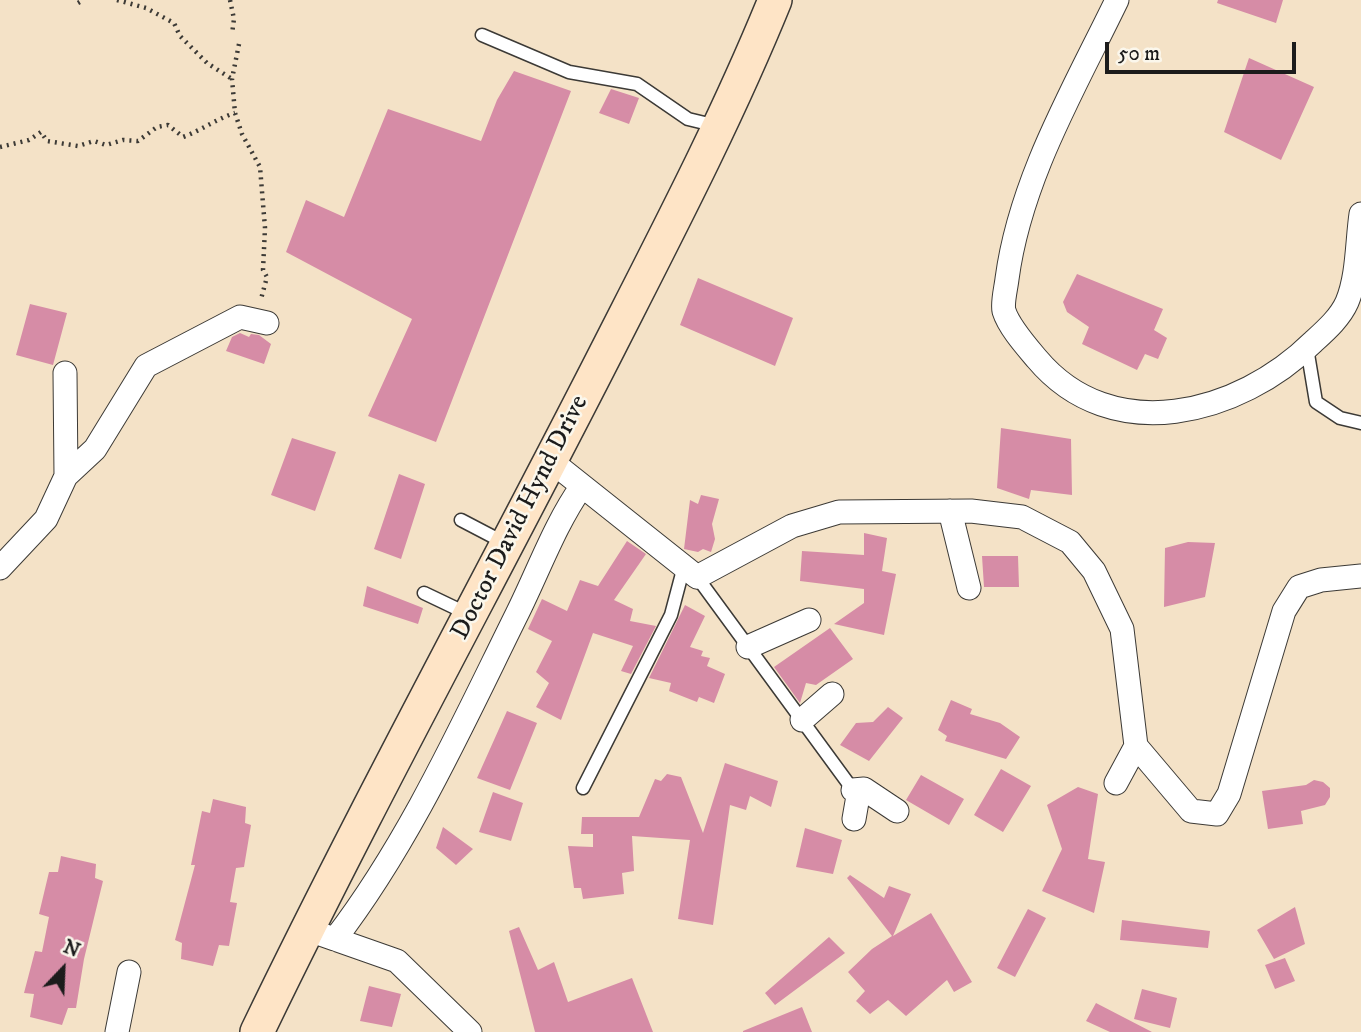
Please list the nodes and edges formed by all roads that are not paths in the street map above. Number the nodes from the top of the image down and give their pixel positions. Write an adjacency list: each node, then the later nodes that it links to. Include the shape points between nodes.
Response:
1 (775, 0): 4 (main road, Doctor David Hynd Drive)
2 (1117, 0): 7 (street, via 1042,156 1012,247 1003,310 1050,375 1096,401 1129,411 1188,412 1291,364)
3 (482, 36): 4 (lane, via 569,72 637,84 688,118)
4 (720, 127): 10 (main road, Doctor David Hynd Drive)
5 (1361, 214): 7 (street, via 1347,302)
6 (260, 321): 11 (street, via 240,317 146,366 95,449)
7 (1307, 348): 9 (lane, via 1316,402 1340,418)
8 (65, 373): 11 (street)
9 (1361, 423)
10 (551, 461): 12 (street); 15 (main road, Doctor David Hynd Drive)
11 (66, 476): 16 (street, via 46,519)
12 (582, 486): 17 (street); 32 (street, via 463,725 374,888)
13 (950, 511): 17 (street, via 839,512 792,526); 19 (street); 26 (street, via 1022,517 1070,542 1086,561 1122,629)
14 (461, 520): 15 (lane)
15 (508, 545): 21 (main road, Doctor David Hynd Drive)
16 (0, 568)
17 (690, 572): 23 (lane); 29 (lane)
18 (1361, 576): 26 (street, via 1299,587 1284,611 1229,794 1217,814 1191,811)
19 (969, 588)
20 (424, 593): 21 (lane)
21 (471, 616): 32 (main road, Doctor David Hynd Drive)
22 (809, 620): 23 (street)
23 (748, 647): 25 (lane)
24 (832, 694): 25 (street)
25 (802, 720): 30 (lane)
26 (1136, 746): 28 (street)
27 (873, 772): 30 (street)
28 (1116, 783)
29 (583, 788)
30 (853, 797): 31 (street, via 864,789)
31 (897, 811)
32 (321, 934): 35 (main road, Doctor David Hynd Drive); 36 (street, via 397,961)
33 (129, 972): 34 (street)
34 (117, 1032)
35 (257, 1032)
36 (470, 1032)

